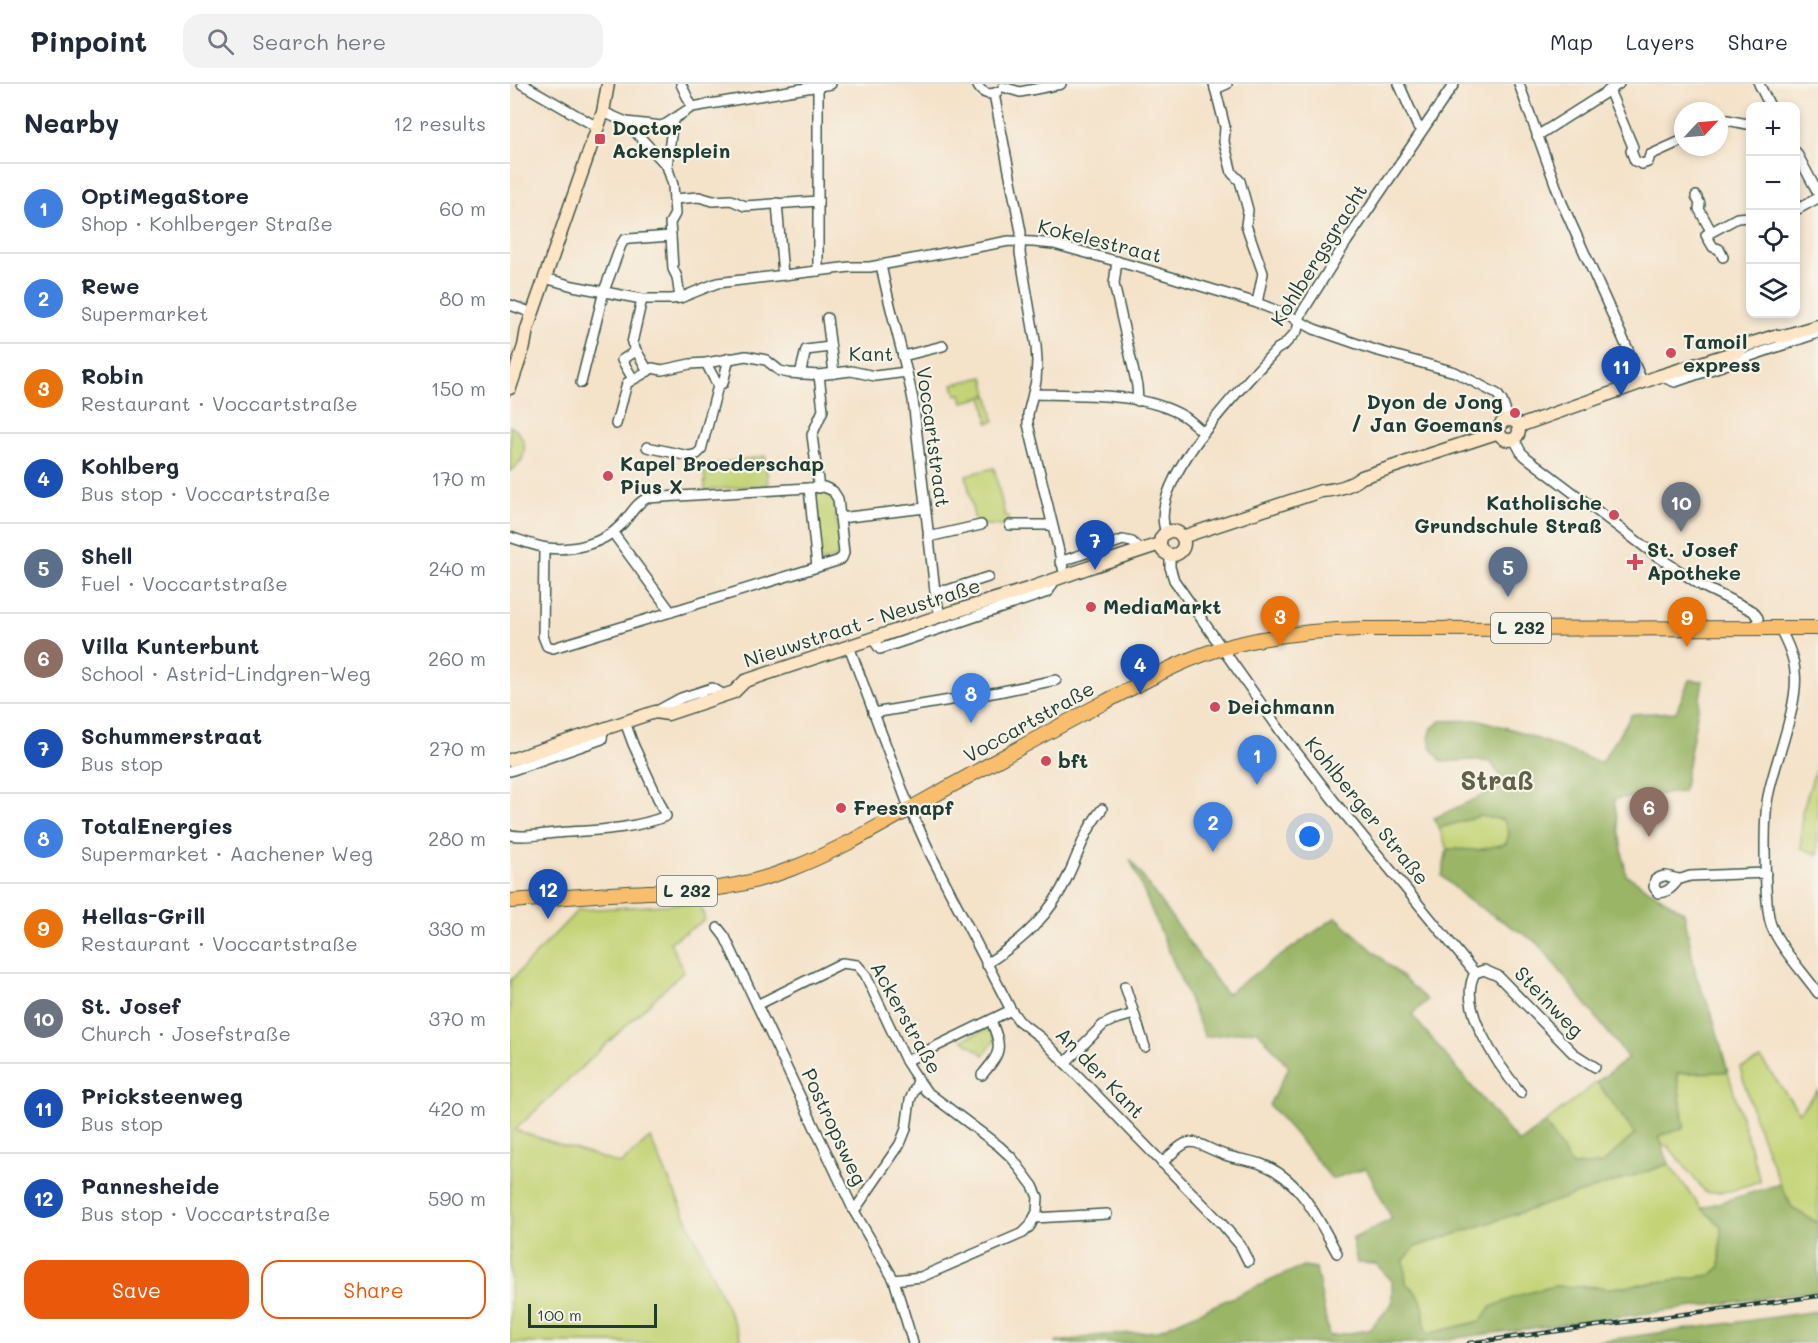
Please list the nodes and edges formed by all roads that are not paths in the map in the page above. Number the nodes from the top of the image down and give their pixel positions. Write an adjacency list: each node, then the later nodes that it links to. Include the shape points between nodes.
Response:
1 (522, 84): 26 (street)
2 (608, 84): 21 (street)
3 (681, 84): 20 (street)
4 (831, 84): 14 (street)
5 (977, 84): 18 (street, via 981,91)
6 (1061, 84): 15 (street, via 1020,92)
7 (1227, 84): 16 (street)
8 (1399, 84): 27 (street)
9 (1454, 84): 27 (street, Kohlbergsgracht)
10 (1519, 84): 28 (street)
11 (1619, 84): 17 (street)
12 (1759, 84): 19 (street)
13 (1770, 84): 19 (street)
14 (818, 86): 20 (street); 36 (street)
15 (1004, 86): 18 (street)
16 (1214, 86): 52 (street, via 1232,173 1240,181 1248,210 1246,225 1263,273)
17 (1609, 90): 28 (street); 29 (street, via 1635,161 1648,162 1650,155)
18 (994, 94): 42 (street)
19 (1768, 102)
20 (692, 107): 22 (street)
21 (603, 112): 24 (street); 26 (street)
22 (673, 120): 24 (street, via 661,126); 31 (street)
23 (1728, 120): 25 (street)
24 (626, 122): 31 (street)
25 (1746, 124)
26 (597, 127): 48 (street)
27 (1422, 129): 56 (street, Kohlbergsgracht)
28 (1537, 136): 73 (street)
29 (1674, 144)
30 (1798, 156): 32 (street)
31 (667, 166): 34 (street)
32 (1818, 193)
33 (1696, 196): 40 (street)
34 (674, 198): 37 (street, via 731,200 745,206); 41 (street)
35 (1818, 198): 38 (street)
36 (818, 201): 37 (street); 46 (street)
37 (777, 203): 47 (street)
38 (1800, 208)
39 (1746, 217): 40 (street)
40 (1705, 235): 43 (street)
41 (671, 236): 49 (street, via 624,240); 50 (street)
42 (1021, 241): 44 (street, Kokelestraat, via 1054,244); 45 (street, Kokelestraat); 76 (street, via 1036,346)
43 (1723, 256)
44 (1117, 261): 52 (street, Kokelestraat); 77 (street, via 1114,284)
45 (881, 265): 46 (street, Kokelestraat); 62 (street, Voccartstraat)
46 (818, 271): 47 (street, Kokelestraat)
47 (783, 275): 50 (street, Kokelestraat, via 717,283)
48 (545, 278): 49 (street, Kokelestraat); 54 (street)
49 (604, 291): 51 (street, Kokelestraat); 72 (street)
50 (680, 298): 51 (street, Kokelestraat)
51 (642, 299): 61 (street, via 632,343)
52 (1257, 303): 56 (street, Kokelestraat)
53 (510, 304): 54 (street)
54 (533, 313): 75 (street)
55 (827, 318): 60 (street, Kant)
56 (1298, 321): 78 (street, Kokelestraat, via 1375,350 1455,372 1497,394); 80 (street, Kohlbergsgracht, via 1297,331)
57 (1818, 326): 70 (street, via 1775,336)
58 (1818, 331): 70 (street, via 1675,382)
59 (943, 346): 62 (street)
60 (830, 347): 67 (street, Kant); 68 (street, Kant, via 806,350)
61 (636, 351): 65 (street); 71 (street, via 622,360)
62 (903, 356): 66 (street, Voccartstraat)
63 (729, 358): 64 (street, Kant); 68 (street, Kant, via 751,356 780,370); 74 (street, via 723,383)
64 (706, 363): 65 (street, Kant); 74 (street)
65 (648, 371): 71 (street, Kant)
66 (907, 372): 67 (street, Kant, via 875,376 851,371); 86 (street, Voccartstraat)
67 (834, 373): 69 (street, Kant)
68 (800, 374): 69 (street, Kant)
69 (819, 375): 85 (street, via 823,410 812,435)
70 (1660, 376): 73 (street)
71 (633, 379): 79 (street, via 627,383)
72 (581, 383)
73 (1642, 383): 78 (street)
74 (718, 386): 83 (street, via 697,454 689,456)
75 (510, 388)
76 (1033, 394): 77 (street); 90 (street, via 1028,424)
77 (1138, 401): 80 (street, via 1183,416)
78 (1514, 423): 81 (street, via 1502,423); 82 (street, via 1519,433)
79 (616, 424)
80 (1203, 432): 91 (street, Kohlbergsgracht, via 1168,495 1163,511)
81 (1499, 432): 82 (street, via 1505,439); 95 (street)
82 (1515, 439): 107 (street, via 1521,453 1654,554 1702,586 1753,611)
83 (647, 447)
84 (809, 488): 85 (street); 92 (street, via 647,498 639,502); 101 (street)
85 (819, 488): 87 (street, via 829,488 836,494)
86 (925, 508): 87 (street); 94 (street, Voccartstraat)
87 (840, 518): 101 (street, via 843,556)
88 (981, 525): 94 (street)
89 (1010, 525): 90 (street)
90 (1051, 525): 100 (street)
91 (1167, 532): 95 (street, via 1175,531); 96 (street)
92 (613, 534): 97 (street, via 577,547); 105 (street)
93 (510, 537): 97 (street)
94 (928, 537): 104 (street, Voccartstraat)
95 (1182, 537): 99 (street, via 1181,550)
96 (1160, 544): 98 (street, Nieuwstraat - Neustraße); 99 (street)
97 (544, 548): 105 (street, via 543,636 547,646 553,648)
98 (1142, 551): 100 (street, via 1123,540); 103 (street, Nieuwstraat - Neustraße)
99 (1170, 554): 112 (street, Kohlberger Straße, via 1174,580)
100 (1060, 562): 103 (street)
101 (817, 567): 105 (street)
102 (988, 577): 104 (street, via 951,590)
103 (1060, 578): 106 (street, Nieuwstraat - Neustraße); 110 (street, via 1048,592 880,650)
104 (934, 591): 106 (street, Voccartstraat)
105 (671, 612)
106 (940, 616): 110 (street, Nieuwstraat - Neustraße)
107 (1758, 628): 109 (main road, L 232); 112 (main road, Voccartstraße / L 232, via 1341,629 1292,633)
108 (1818, 628): 109 (main road, L 232)
109 (1780, 629): 122 (street, via 1796,673 1792,706 1768,795)
110 (872, 639): 111 (street, Nieuwstraat - Neustraße)
111 (849, 646): 114 (street, An der Kant); 115 (street, Nieuwstraat - Neustraße, via 745,681 734,692 669,714 655,712)
112 (1221, 648): 119 (main road, Voccartstraße / L 232, via 1167,670); 127 (street, Kohlberger Straße, via 1338,806)
113 (1056, 680): 114 (street)
114 (873, 713): 119 (street, An der Kant)
115 (625, 722): 116 (street, Nieuwstraat - Neustraße); 121 (street, via 666,816 629,827)
116 (603, 729): 117 (street, Nieuwstraat - Neustraße); 118 (street, via 602,740)
117 (510, 760)
118 (510, 771)
119 (911, 809): 124 (main road, Voccartstraße / L 232, via 826,855 748,882 700,890); 126 (street, An der Kant)
120 (1102, 810): 126 (street, via 1090,823 1070,874 1051,908 1026,935)
121 (510, 835)
122 (1766, 873): 123 (street); 129 (street, via 1771,924)
123 (1679, 879)
124 (510, 902)
125 (718, 928): 130 (street, Postropsweg)
126 (986, 964): 131 (street, An der Kant)
127 (1475, 973): 137 (street, Steinweg, via 1484,970 1498,976 1573,1053); 140 (street, via 1470,982 1472,1010 1497,1062)
128 (1125, 986): 132 (street)
129 (1818, 993)
130 (757, 1005): 135 (street, Ackerstraße, via 835,966 851,963 865,975); 142 (street, Postropsweg)
131 (1011, 1010): 133 (street); 136 (street, An der Kant)
132 (1134, 1014): 134 (street); 136 (street, via 1103,1025)
133 (991, 1020): 135 (street); 138 (street, via 1000,1048)
134 (1145, 1047)
135 (906, 1061): 139 (street, Ackerstraße)
136 (1065, 1063): 141 (street, An der Kant)
137 (1595, 1067)
138 (982, 1075)
139 (918, 1081): 142 (street, via 900,1144); 144 (street, Ackerstraße, via 936,1100 1012,1158 1038,1197)
140 (1521, 1093)
141 (1162, 1163): 145 (street, via 1189,1142 1198,1142 1226,1155 1262,1164 1299,1191); 146 (street, An der Kant, via 1222,1224)
142 (854, 1211): 147 (street, Postropsweg)
143 (1107, 1214): 144 (street)
144 (1034, 1218): 147 (street, via 1023,1233 1012,1239 921,1276)
145 (1337, 1253)
146 (1248, 1261)
147 (894, 1280): 148 (street, Postropsweg)
148 (913, 1343)

